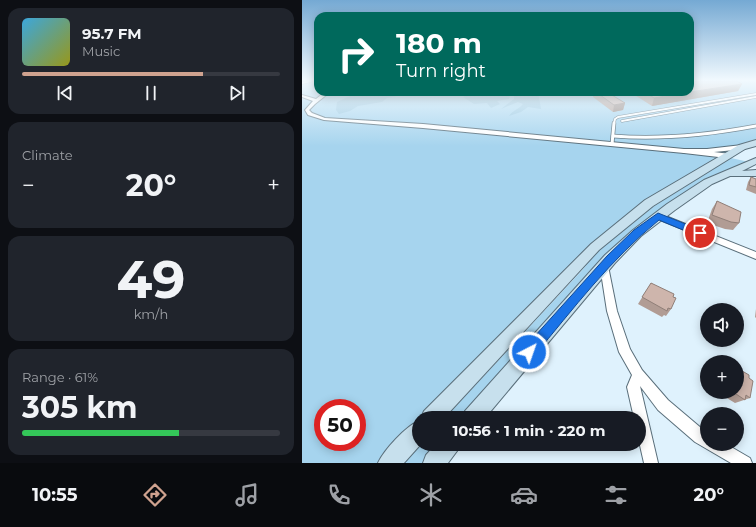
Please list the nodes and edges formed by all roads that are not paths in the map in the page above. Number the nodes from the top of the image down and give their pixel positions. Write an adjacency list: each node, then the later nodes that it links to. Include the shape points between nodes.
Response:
1 (314, 103): 4 (street)
2 (713, 103): 8 (lane, via 618,117 615,119)
3 (721, 103): 6 (lane)
4 (308, 112): 5 (street); 9 (street, via 314,117 324,119)
5 (302, 113)
6 (622, 121)
7 (756, 126): 8 (lane, via 697,135 633,138)
8 (613, 136): 9 (lane)
9 (612, 144): 11 (street)
10 (751, 145): 11 (street, via 707,151); 12 (main road)
11 (684, 151): 12 (street)
12 (727, 156): 13 (main road); 20 (main road, via 649,203 595,247)
13 (756, 161): 15 (main road)
14 (756, 173): 15 (main road)
15 (728, 174): 16 (main road, via 708,182)
16 (658, 216): 17 (street); 18 (main road)
17 (756, 256)
18 (604, 266): 19 (street, via 612,311 625,352); 21 (main road)
19 (638, 374): 22 (street, via 663,405); 28 (street, via 633,387)
20 (439, 411)
21 (478, 411)
22 (700, 437)
23 (412, 438): 26 (main road)
24 (444, 451): 27 (main road)
25 (724, 451): 29 (street)
26 (388, 463)
27 (434, 463)
28 (651, 463)
29 (745, 463)

